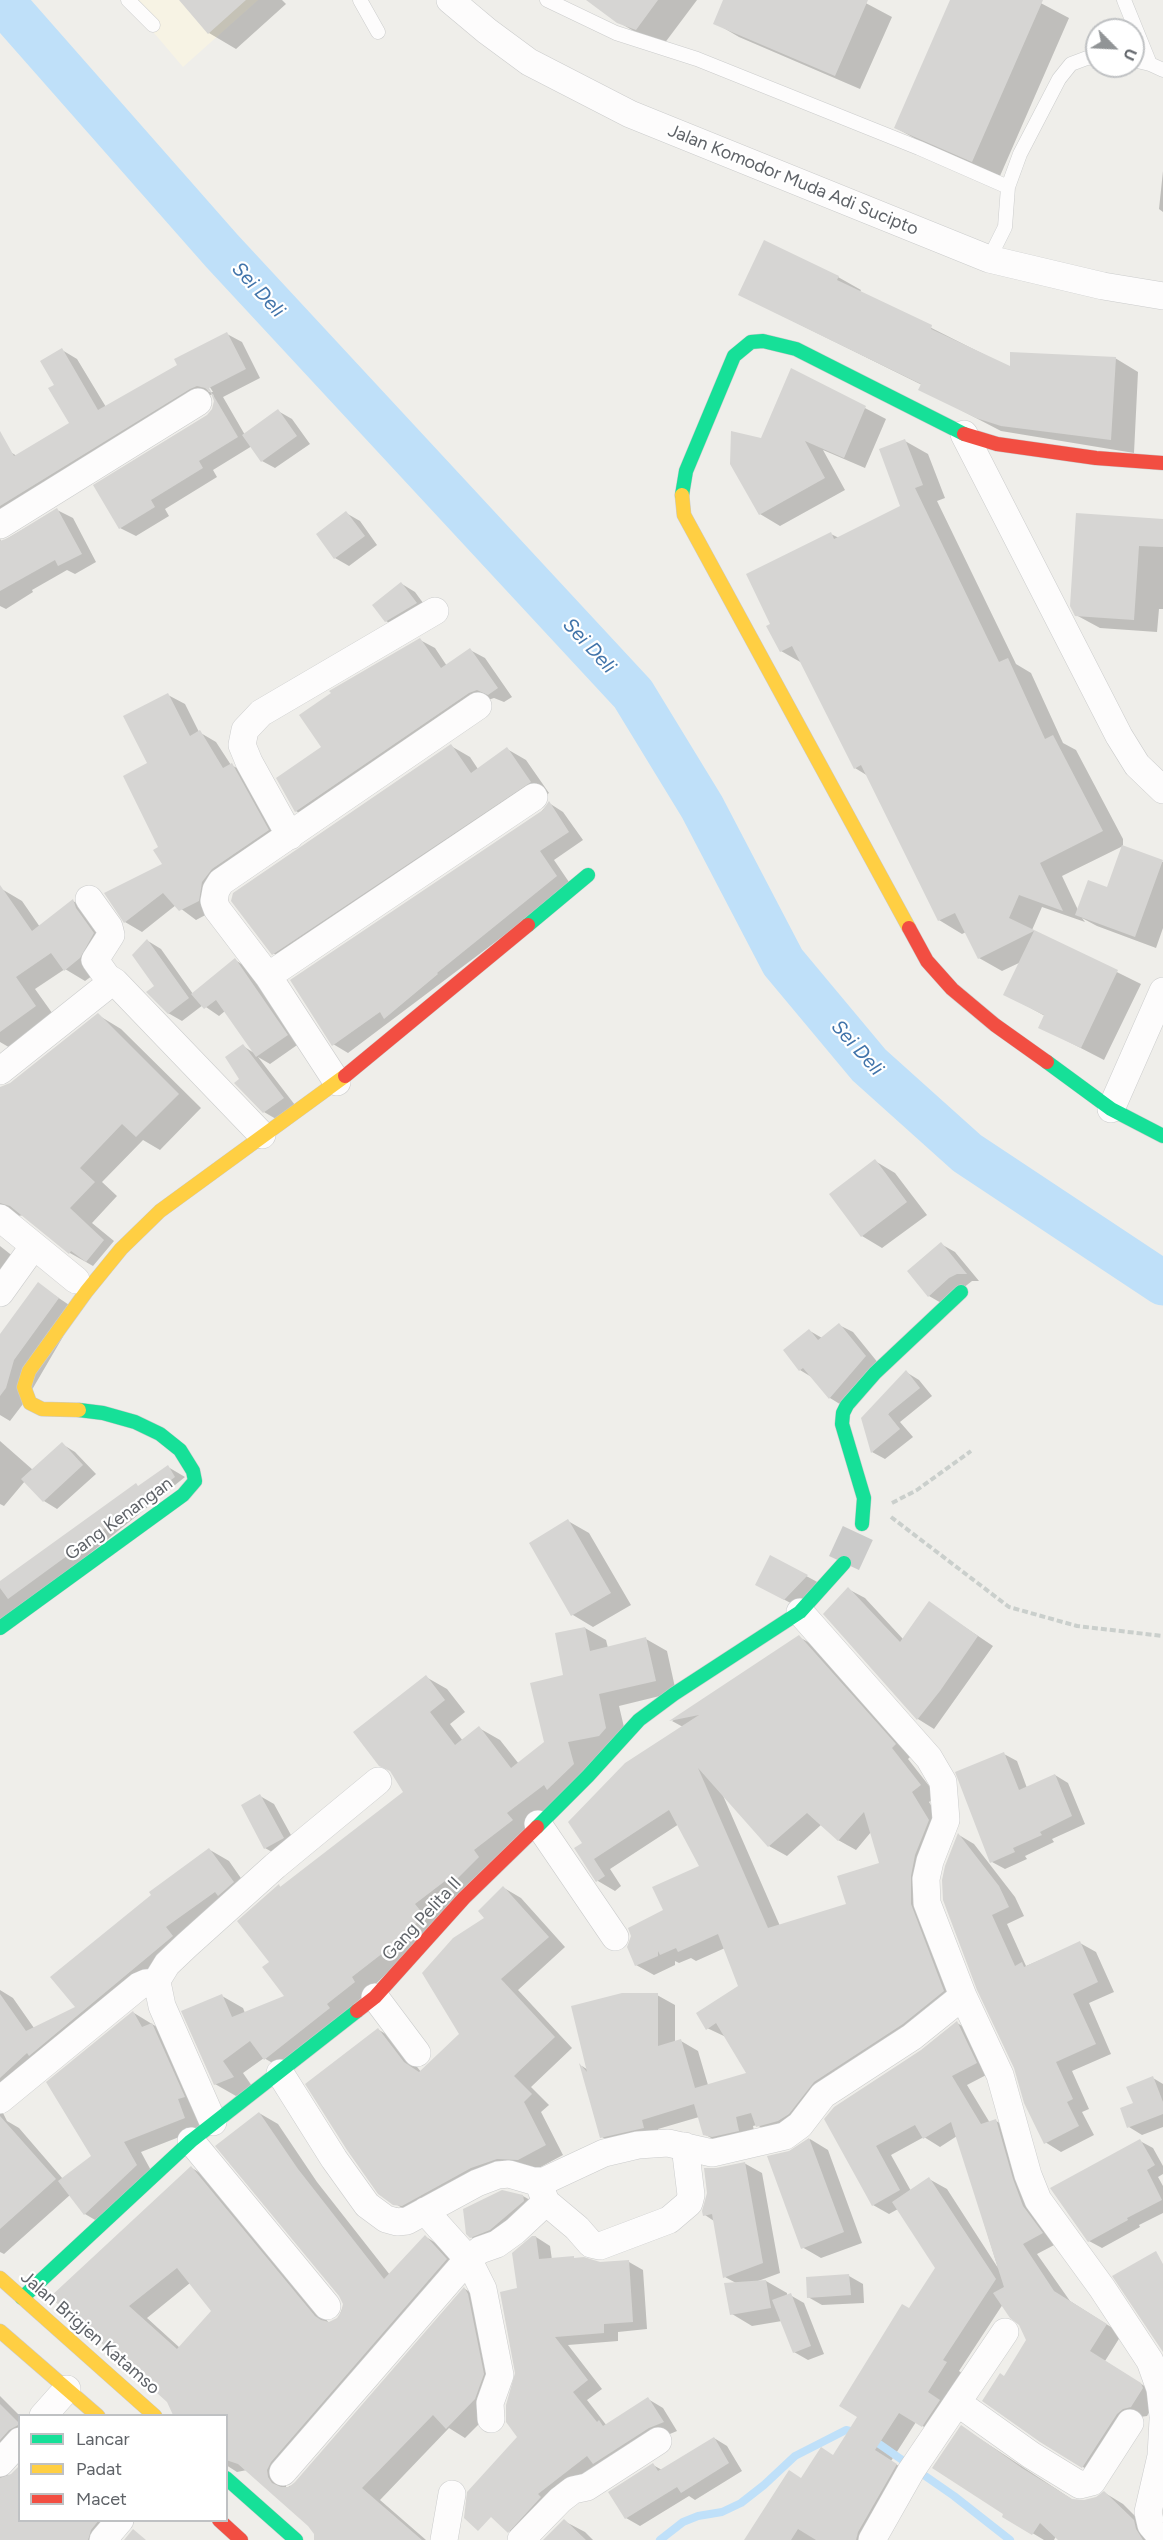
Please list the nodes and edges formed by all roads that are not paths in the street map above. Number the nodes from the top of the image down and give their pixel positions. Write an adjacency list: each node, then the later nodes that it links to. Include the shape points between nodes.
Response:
1 (128, 0): 6 (lane)
2 (360, 0): 7 (lane)
3 (450, 0): 13 (street, Jalan Komodor Muda Adi Sucipto, via 529,62 581,91)
4 (547, 0): 12 (lane, via 616,33 697,59)
5 (1124, 0): 10 (lane)
6 (153, 25)
7 (378, 32)
8 (1085, 59): 12 (lane, via 1071,64 1059,79 1020,154)
9 (1145, 63): 10 (lane)
10 (1150, 64): 11 (lane)
11 (1163, 70)
12 (1008, 187): 13 (lane, via 1005,227)
13 (989, 259): 14 (street, Jalan Komodor Muda Adi Sucipto, via 1063,278)
14 (1163, 296)
15 (198, 402): 18 (street)
16 (964, 434): 17 (street, via 1096,458); 21 (street, via 1119,736 1137,765); 31 (street, via 796,349 751,342 734,356 686,471 681,504 927,962 995,1025)
17 (1163, 463)
18 (0, 525)
19 (435, 611): 23 (street, via 261,713 245,730 242,745 249,762)
20 (478, 706): 23 (street)
21 (1163, 789)
22 (534, 797): 26 (street)
23 (290, 836): 26 (street, via 221,882 214,894 217,909)
24 (588, 875): 30 (street)
25 (89, 899): 32 (street, via 111,935 95,960 107,977)
26 (268, 976): 30 (street)
27 (103, 989): 29 (street)
28 (1163, 991): 31 (street)
29 (0, 1071)
30 (337, 1082): 32 (street)
31 (1111, 1109): 33 (street)
32 (262, 1135): 36 (street, via 144,1225)
33 (1163, 1136)
34 (0, 1218): 35 (street)
35 (33, 1247): 36 (street); 38 (street)
36 (81, 1286): 42 (street, Gang Kenangan, via 28,1371 26,1397 42,1408 103,1413 160,1434 180,1450 194,1471 195,1481 173,1502)
37 (961, 1292): 39 (street, via 875,1373 847,1405 842,1420 864,1498)
38 (0, 1293)
39 (863, 1520)
40 (844, 1563): 41 (street, Gang Pelita II)
41 (800, 1612): 44 (street, Gang Pelita II, via 639,1720); 47 (street, via 929,1758 943,1782 946,1820 930,1861 927,1903)
42 (0, 1628)
43 (378, 1781): 46 (street, via 187,1945 167,1964)
44 (538, 1824): 45 (street); 48 (street, Gang Pelita II, via 464,1898)
45 (615, 1937)
46 (157, 1982): 51 (street, via 139,1986); 52 (street, via 162,2006)
47 (963, 1996): 54 (street, via 912,2037 824,2095 800,2125 785,2136 711,2153); 68 (street, via 1000,2075 1038,2200 1150,2361 1160,2389)
48 (375, 1997): 49 (street); 50 (street, Gang Pelita II)
49 (417, 2053)
50 (280, 2073): 52 (street, Gang Pelita II); 56 (street, via 334,2159 376,2213 397,2222)
51 (0, 2100)
52 (213, 2122): 53 (street, Gang Pelita II)
53 (191, 2141): 59 (street, Gang Pelita II); 60 (street)
54 (685, 2145): 55 (street, via 638,2145 604,2153); 55 (street, via 691,2195 683,2210 669,2220 597,2246)
55 (542, 2192): 56 (street, via 509,2174 498,2175); 57 (street, via 506,2237)
56 (425, 2211): 57 (street)
57 (468, 2259): 69 (street, via 483,2289 500,2375 490,2403); 74 (street)
58 (0, 2278): 59 (street, Jalan Brigjen Katamso)
59 (22, 2298): 67 (street, Jalan Brigjen Katamso)
60 (327, 2306)
61 (0, 2331): 63 (street)
62 (1005, 2332): 64 (street)
63 (67, 2389): 65 (street); 66 (street)
64 (958, 2403): 70 (street, via 1080,2485 1092,2482); 85 (street, via 918,2460)
65 (44, 2414)
66 (97, 2414)
67 (154, 2414)
68 (1163, 2418): 79 (street, via 1161,2456 1148,2512 1151,2525)
69 (491, 2419)
70 (1130, 2423)
71 (658, 2441): 84 (street, via 587,2487 573,2490)
72 (18, 2443): 73 (street)
73 (0, 2463)
74 (283, 2472)
75 (228, 2480): 82 (street)
76 (452, 2494): 83 (street)
77 (118, 2522): 80 (street)
78 (221, 2522): 81 (street)
79 (1163, 2539)
80 (103, 2540)
81 (241, 2540)
82 (296, 2540)
83 (444, 2540)
84 (521, 2540)
85 (872, 2540)

